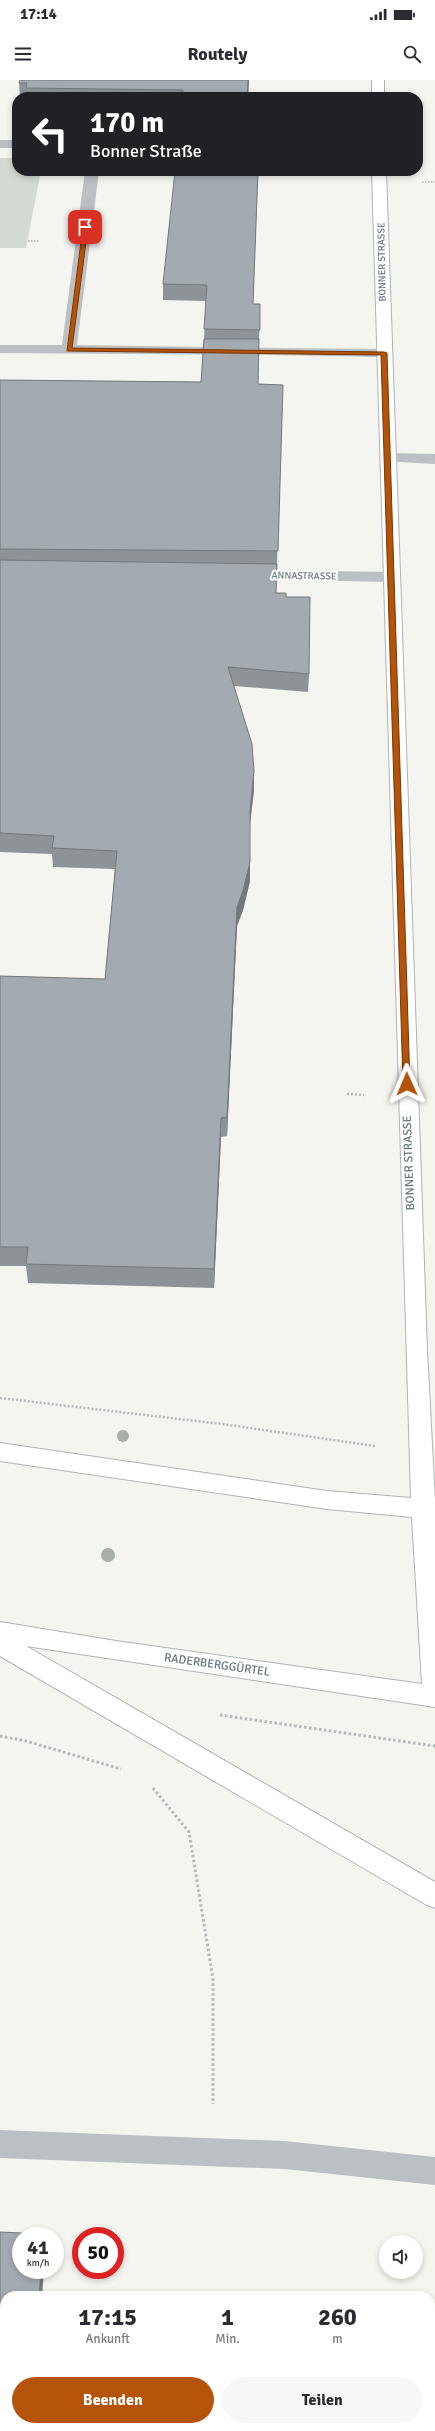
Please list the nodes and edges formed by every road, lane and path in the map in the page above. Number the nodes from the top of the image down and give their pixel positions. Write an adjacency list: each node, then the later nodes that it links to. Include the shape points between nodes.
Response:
1 (378, 80): 2 (main road)
2 (378, 92)
3 (0, 144): 4 (street)
4 (12, 144)
5 (91, 176): 8 (street)
6 (379, 176): 9 (main road, BONNER STRASSE)
7 (0, 349): 8 (street)
8 (69, 350): 9 (street)
9 (384, 353): 10 (main road, BONNER STRASSE)
10 (388, 458): 11 (street); 13 (main road, BONNER STRASSE)
11 (435, 459)
12 (232, 575): 13 (street, ANNASTRASSE)
13 (391, 577): 16 (main road, BONNER STRASSE)
14 (0, 1398): 16 (path, via 222,1424)
15 (0, 1452): 17 (main road, via 327,1500)
16 (420, 1452): 17 (main road, BONNER STRASSE)
17 (429, 1510): 20 (main road, BONNER STRASSE)
18 (0, 1632): 21 (main road, RADERBERGGÜRTEL)
19 (0, 1644): 23 (main road)
20 (435, 1684)
21 (435, 1696)
22 (0, 1736): 25 (path, via 26,1741)
23 (171, 1742): 24 (path, via 201,1713); 25 (path); 26 (main road)
24 (435, 1746)
25 (145, 1776): 28 (path, via 189,1832 213,1979)
26 (435, 1896)
27 (0, 2144): 28 (street)
28 (214, 2152): 29 (street, via 285,2155)
29 (435, 2171)

